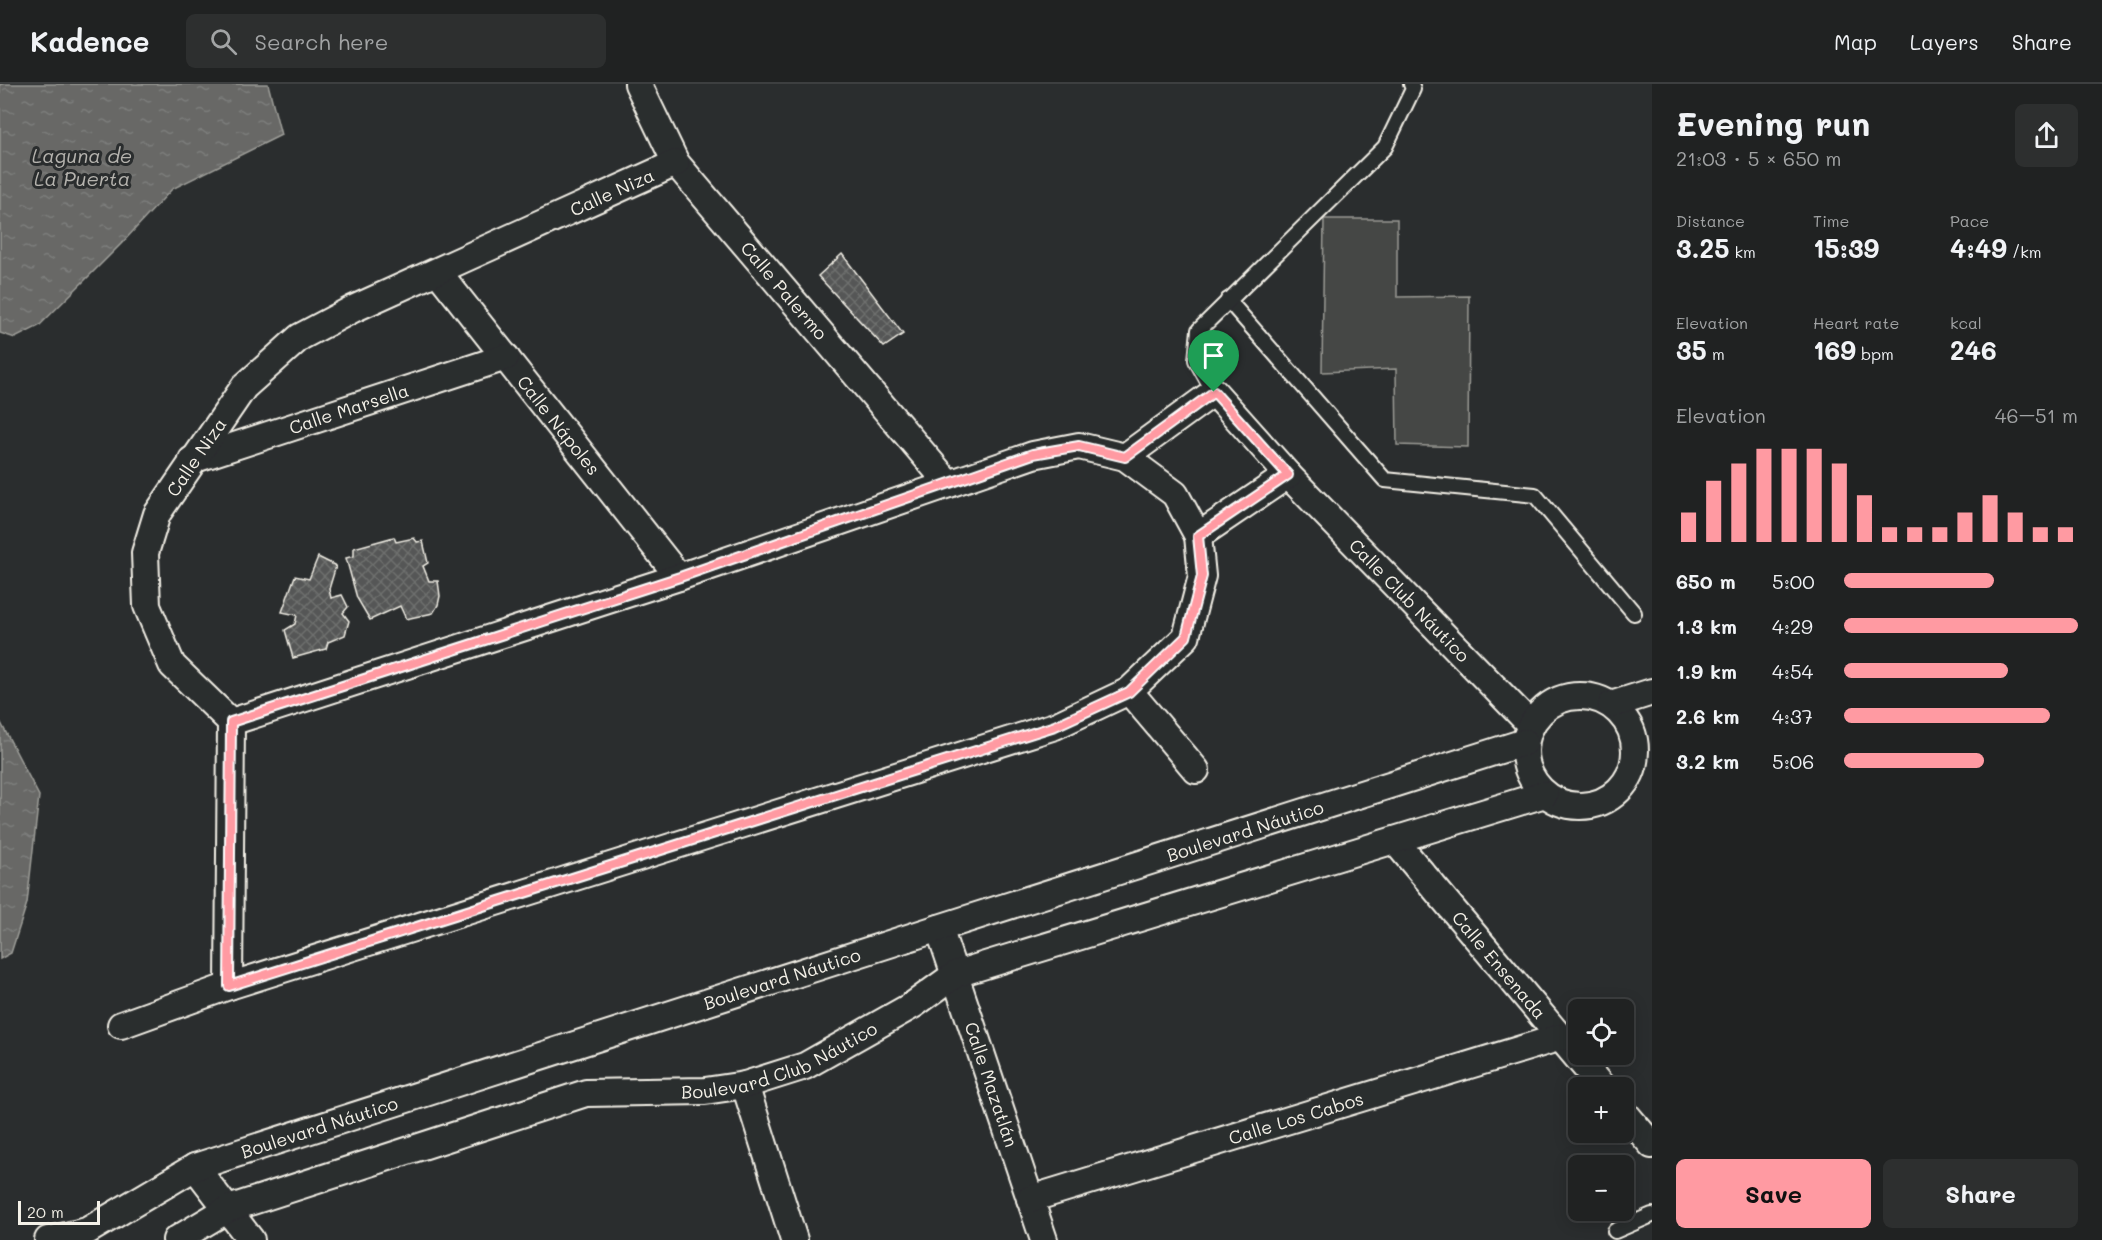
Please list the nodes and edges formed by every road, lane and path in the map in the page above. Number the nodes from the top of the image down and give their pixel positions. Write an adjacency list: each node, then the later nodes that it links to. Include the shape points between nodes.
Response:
1 (638, 84): 3 (street, Calle Palermo)
2 (1411, 84): 5 (lane, Calle Club Náutico, via 1413,89 1385,147)
3 (676, 163): 4 (street, Calle Niza); 11 (street, Calle Palermo)
4 (438, 272): 6 (street, Calle Nápoles); 9 (street, Calle Niza, via 300,337 244,387)
5 (1228, 300): 7 (lane, Calle Club Náutico, via 1199,330 1196,360); 14 (lane, via 1385,480 1535,495)
6 (506, 357): 9 (street, Calle Marsella); 13 (street, Calle Nápoles)
7 (1214, 392): 8 (street); 10 (street, Calle Club Náutico)
8 (1125, 457): 11 (street, via 1079,446 1033,454); 12 (street, via 1174,494)
9 (192, 460): 18 (street, Calle Niza, via 157,514 145,553 147,606 172,665)
10 (1288, 475): 12 (street); 19 (street, Calle Club Náutico)
11 (949, 484): 13 (street)
12 (1198, 536): 15 (street, via 1202,576 1186,637)
13 (680, 577): 18 (street)
14 (1634, 613)
15 (1129, 692): 21 (street); 26 (street, via 1055,726)
16 (1652, 692): 17 (street)
17 (1611, 705): 19 (street, via 1594,697 1576,695 1558,700 1542,710); 20 (street, via 1624,716)
18 (231, 722): 26 (street)
19 (1528, 733): 22 (street, via 1524,757 1528,771); 24 (street, Boulevard Náutico)
20 (1643, 762): 22 (street, via 1614,795 1598,804 1570,805)
21 (1196, 770)
22 (1545, 794): 23 (street)
23 (1395, 841): 25 (street); 28 (street, Calle Ensenada)
24 (939, 927): 25 (street, Calle Mazatlán); 33 (street, Boulevard Náutico)
25 (956, 974): 30 (street, Boulevard Club Náutico, via 913,1005 805,1066); 34 (street, Calle Mazatlán)
26 (229, 986): 27 (street)
27 (121, 1025)
28 (1561, 1037): 29 (street, Calle Ensenada); 34 (street, Calle Los Cabos)
29 (1594, 1077)
30 (745, 1085): 35 (street, Boulevard Club Náutico, via 705,1091 586,1093); 41 (street)
31 (1634, 1124): 32 (street)
32 (1652, 1145)
33 (195, 1167): 35 (street); 38 (street, Boulevard Náutico, via 87,1231)
34 (1030, 1199): 42 (street, Calle Mazatlán)
35 (228, 1209): 39 (street); 40 (street)
36 (1652, 1215): 37 (lane)
37 (1615, 1231)
38 (48, 1240)
39 (176, 1240)
40 (251, 1240)
41 (794, 1240)
42 (1044, 1240)

